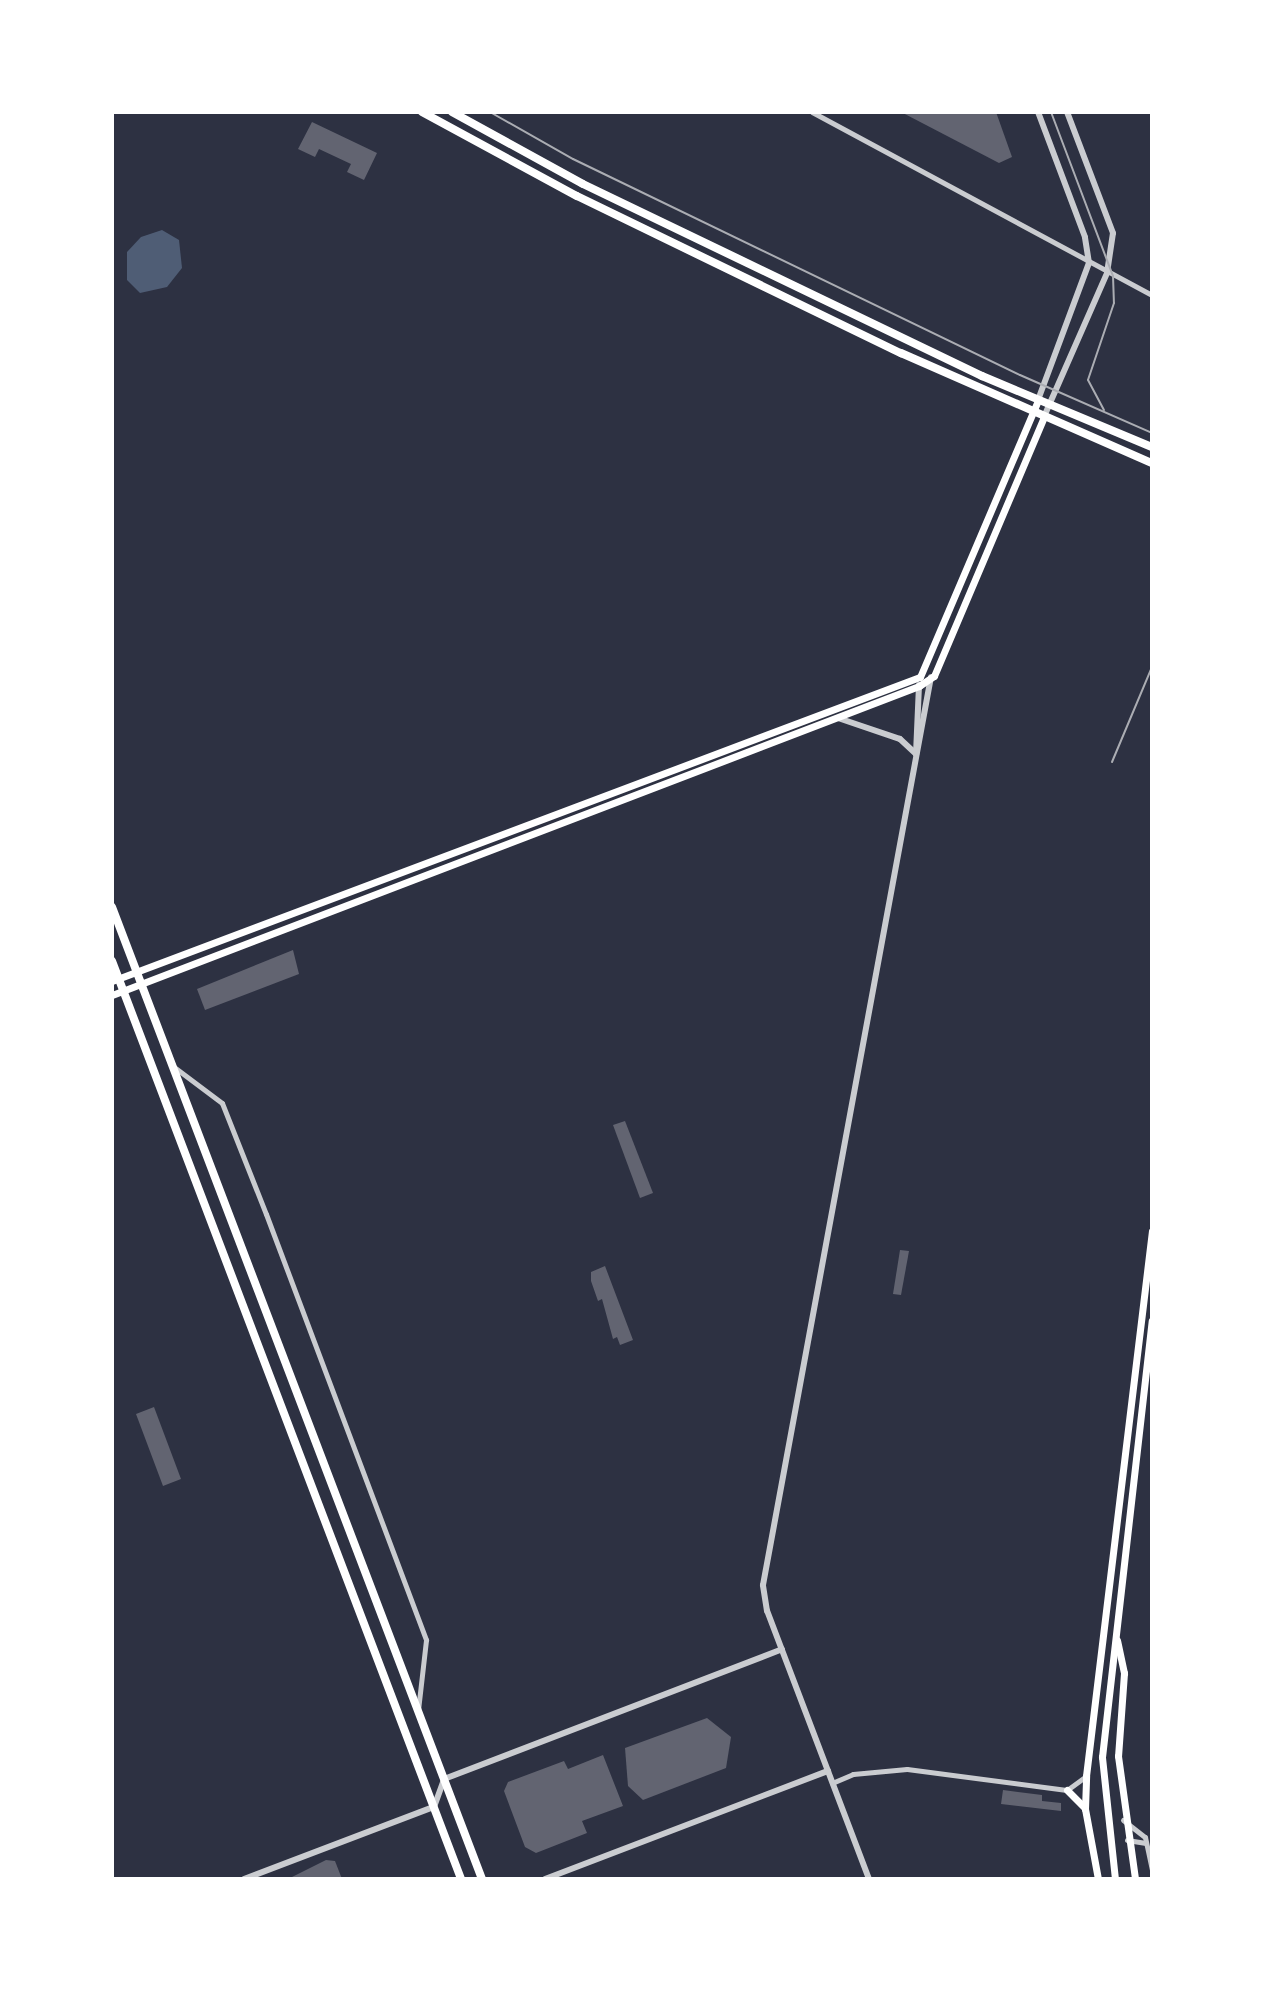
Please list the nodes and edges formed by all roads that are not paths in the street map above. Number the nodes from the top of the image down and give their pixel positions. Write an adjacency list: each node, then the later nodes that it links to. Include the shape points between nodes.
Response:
1 (422, 112): 11 (main road, via 577,196)
2 (452, 112): 9 (main road, via 633,208)
3 (812, 112): 6 (street)
4 (1038, 112): 6 (street, via 1085,237)
5 (1067, 112): 7 (street, via 1113,233)
6 (1089, 263): 7 (street); 9 (street)
7 (1107, 273): 8 (street); 10 (street)
8 (1152, 295)
9 (1038, 400): 10 (main road); 11 (main road)
10 (1050, 405): 12 (street); 13 (main road)
11 (1031, 414): 12 (main road); 16 (main road)
12 (1043, 419): 14 (main road); 15 (main road)
13 (1152, 447)
14 (1152, 463)
15 (934, 676): 16 (main road); 18 (street)
16 (920, 682): 17 (main road); 18 (street); 21 (main road)
17 (838, 718): 18 (street, via 900,739); 23 (main road)
18 (916, 754): 30 (street, via 764,1574 764,1598)
19 (112, 907): 21 (main road)
20 (112, 961): 22 (main road)
21 (137, 972): 22 (main road); 23 (main road)
22 (115, 979): 24 (main road)
23 (141, 983): 24 (main road); 26 (main road)
24 (123, 991): 25 (main road); 38 (main road)
25 (112, 995)
26 (173, 1066): 31 (main road); 31 (street, via 222,1103 260,1199 426,1640)
27 (1152, 1231): 33 (main road)
28 (1152, 1321): 29 (main road)
29 (1114, 1630): 40 (main road, via 1124,1673 1118,1756); 50 (main road, via 1102,1757)
30 (782, 1649): 32 (street); 34 (street)
31 (418, 1711): 34 (main road)
32 (828, 1771): 35 (street); 47 (street)
33 (1086, 1776): 36 (street); 39 (main road)
34 (444, 1779): 37 (main road); 38 (street)
35 (832, 1783): 36 (street, via 853,1774 907,1769); 48 (street)
36 (1067, 1790): 39 (main road)
37 (452, 1800): 38 (main road); 44 (main road)
38 (434, 1807): 45 (street); 46 (main road)
39 (1085, 1809): 49 (main road)
40 (1123, 1820): 41 (main road); 42 (street, via 1141,1830)
41 (1127, 1840): 42 (street); 51 (main road)
42 (1146, 1843): 43 (street)
43 (1152, 1870)
44 (479, 1878)
45 (244, 1879)
46 (461, 1879)
47 (545, 1879)
48 (869, 1879)
49 (1098, 1879)
50 (1115, 1879)
51 (1135, 1879)

